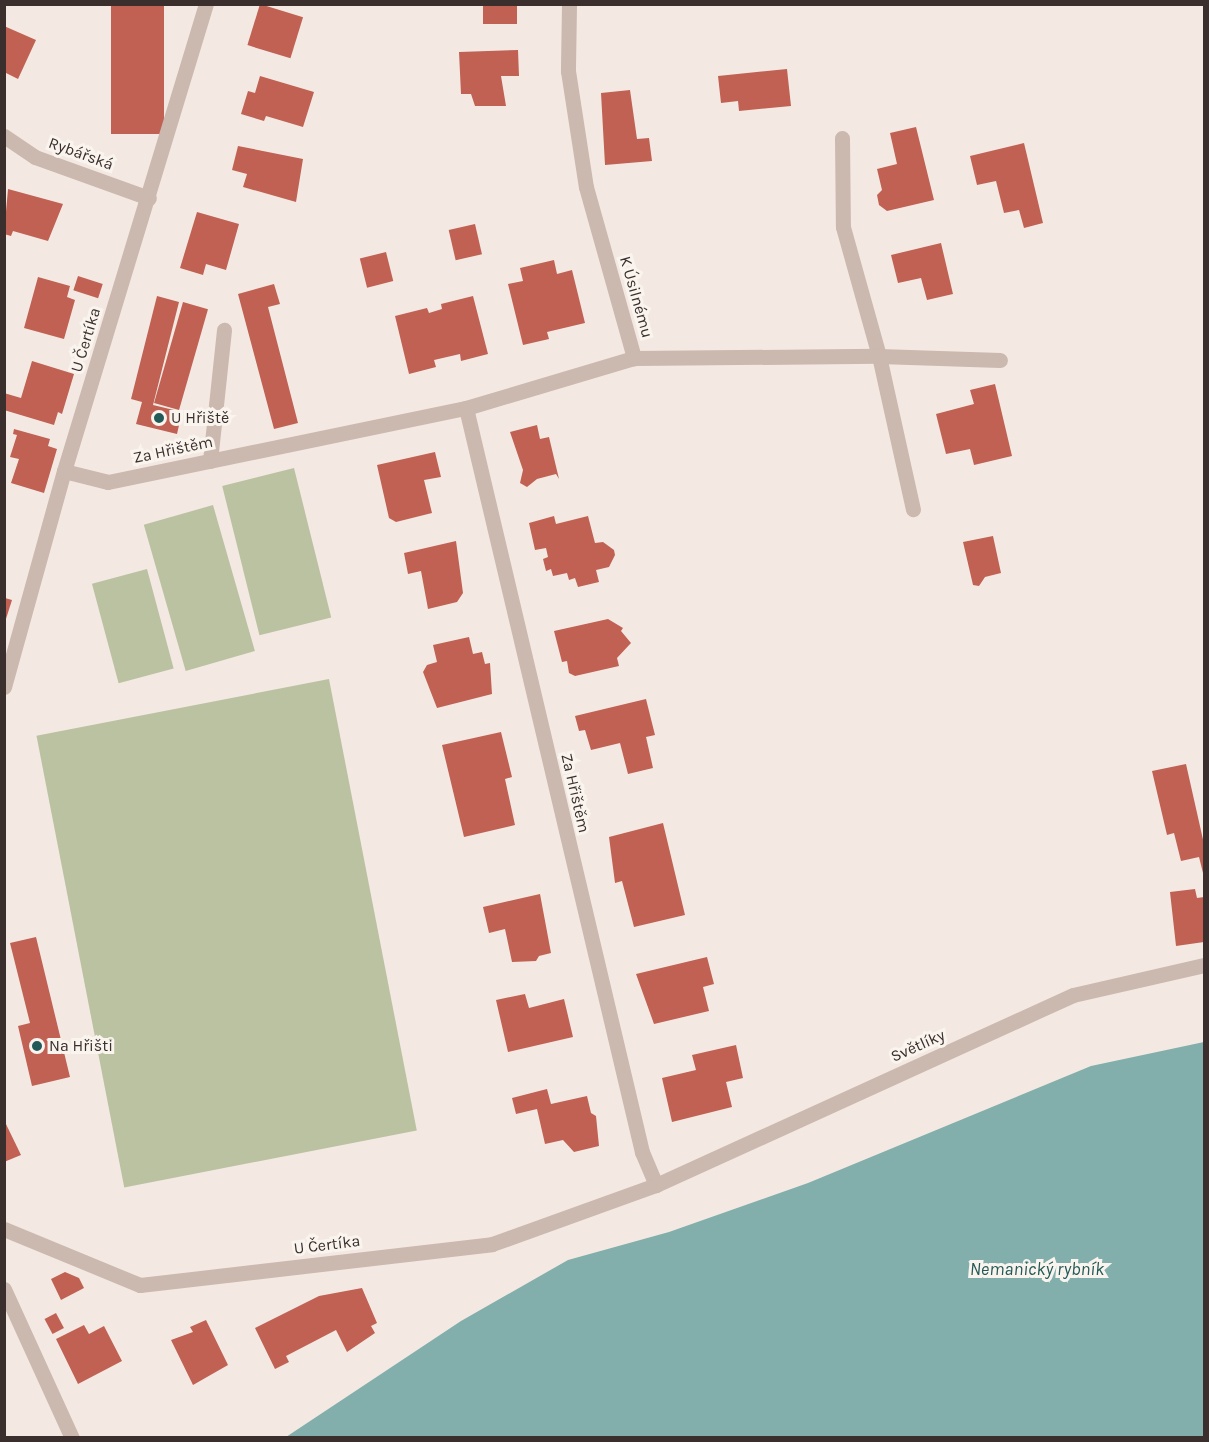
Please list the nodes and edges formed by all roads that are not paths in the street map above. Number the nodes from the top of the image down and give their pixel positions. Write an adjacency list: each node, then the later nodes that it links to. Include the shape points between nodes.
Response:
1 (206, 4): 5 (street, U Čertíka)
2 (569, 4): 8 (street, K Úsilnému, via 568,71 586,187)
3 (4, 136): 5 (street, Rybářská, via 34,157)
4 (842, 138): 7 (street, via 843,226)
5 (149, 198): 12 (street, U Čertíka)
6 (224, 330): 11 (street)
7 (879, 356): 8 (street, K Úsilnému); 9 (street, K Úsilnému); 13 (street)
8 (634, 358): 10 (street, Za Hřištěm)
9 (1000, 360)
10 (466, 408): 11 (street, Za Hřištěm); 16 (street, Za Hřištěm, via 642,1152)
11 (210, 461): 12 (street, Za Hřištěm, via 108,482)
12 (64, 471): 14 (street, U Čertíka)
13 (913, 508)
14 (4, 687)
15 (1204, 965): 16 (street, Světlíky, via 1073,995)
16 (656, 1185): 17 (street, U Čertíka, via 492,1244 140,1286)
17 (4, 1229)
18 (4, 1289): 19 (street)
19 (72, 1437)

